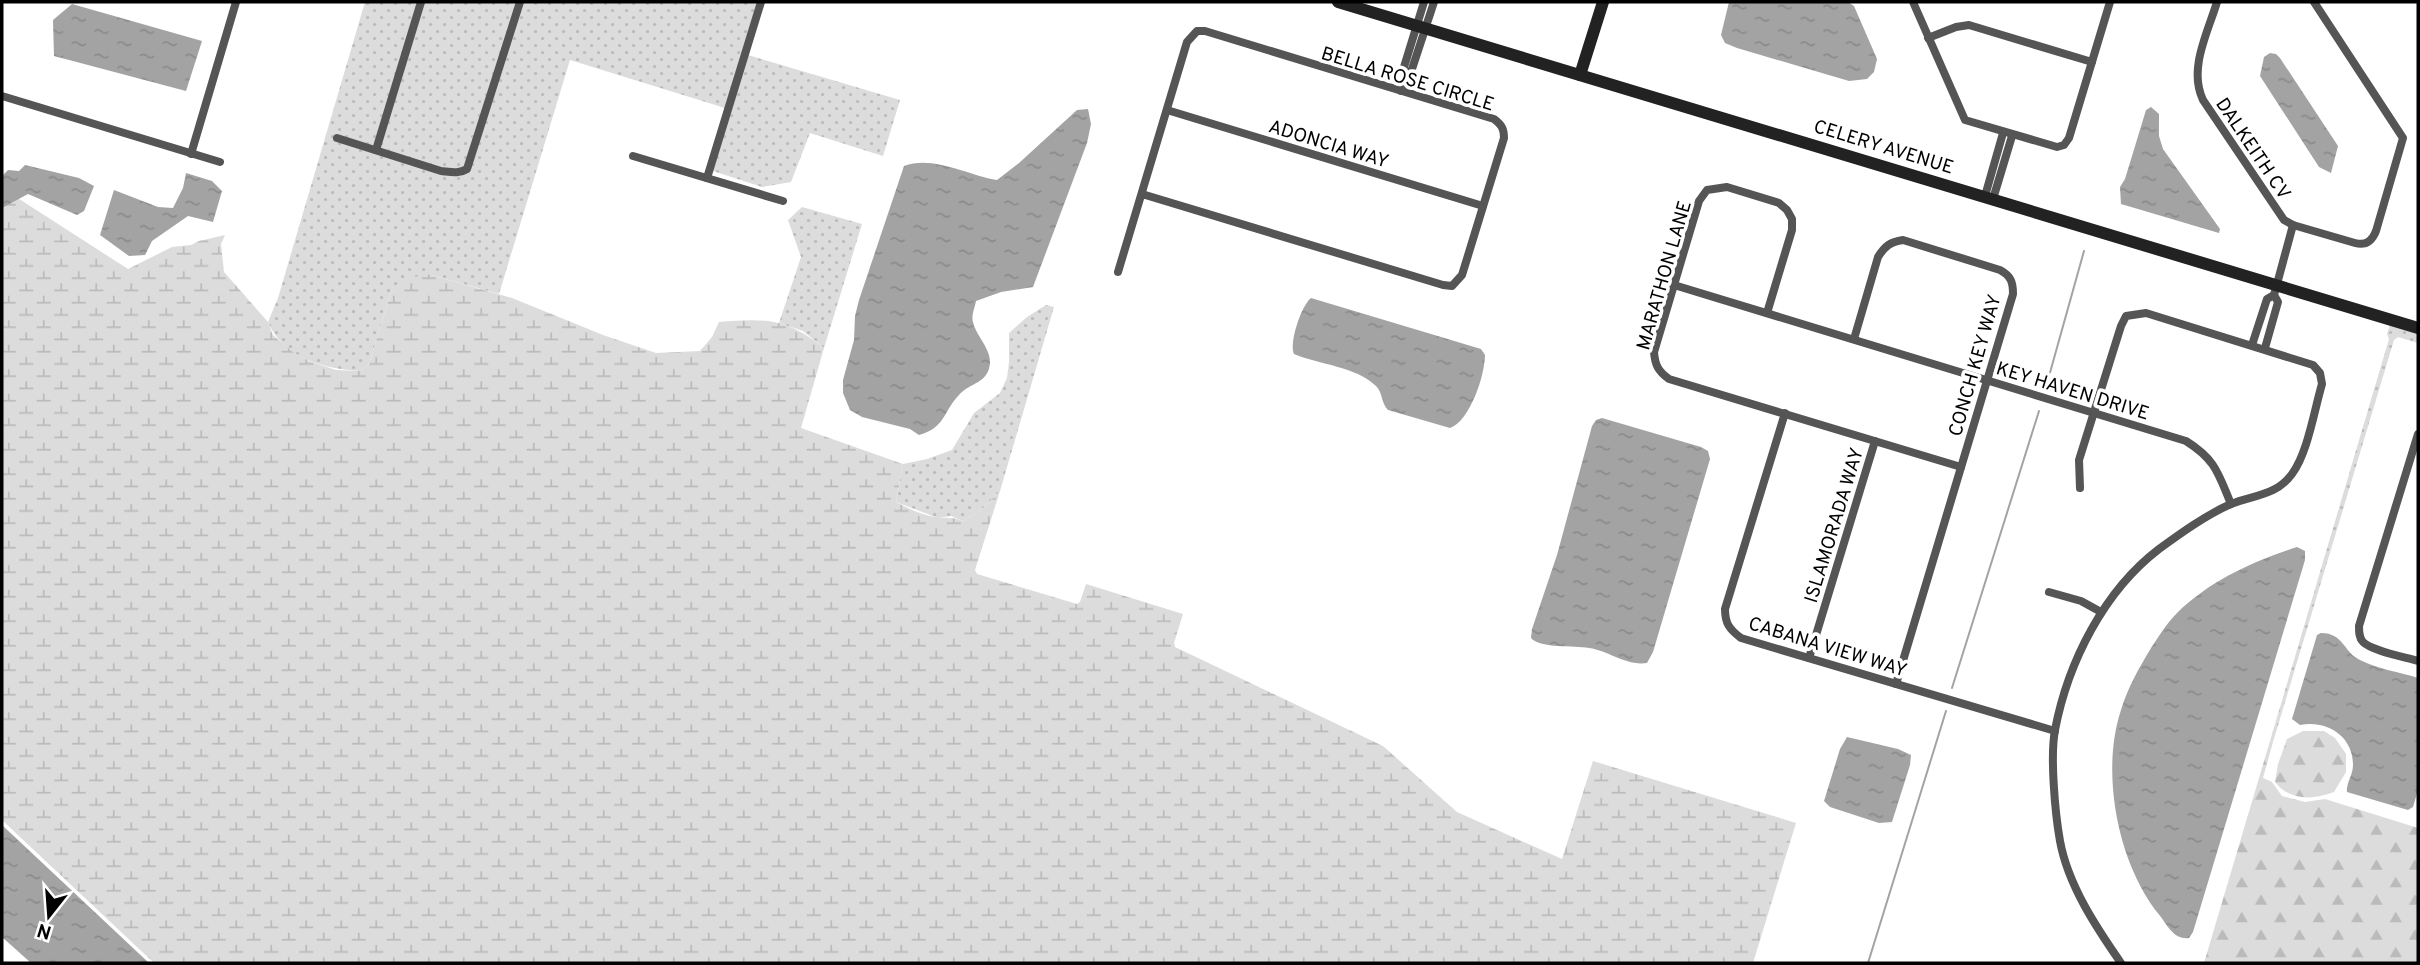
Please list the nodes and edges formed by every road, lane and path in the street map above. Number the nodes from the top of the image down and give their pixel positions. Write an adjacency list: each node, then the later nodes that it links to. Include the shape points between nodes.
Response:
1 (236, 2): 23 (street)
2 (421, 2): 22 (street)
3 (520, 2): 22 (street, via 467,169 441,170)
4 (761, 2): 26 (street)
5 (1338, 2): 13 (main road, CELERY AVENUE)
6 (1424, 2): 13 (street)
7 (1434, 2): 13 (street)
8 (1603, 2): 16 (main road)
9 (1913, 2): 14 (street)
10 (2110, 2): 15 (street)
11 (2217, 2): 31 (street, DALKEITH CV, via 2197,67 2200,94 2278,212)
12 (2314, 2): 31 (street, via 2400,131 2403,144 2369,242 2359,244)
13 (1421, 27): 16 (main road, CELERY AVENUE); 17 (street, via 1412,69)
14 (1928, 38): 15 (street, via 1969,25); 20 (street, via 1965,120)
15 (2092, 62): 20 (street, via 2064,145 2049,147)
16 (1580, 75): 28 (main road, CELERY AVENUE)
17 (1401, 91): 19 (street, BELLA ROSE CIRCLE, via 1198,31 1187,42); 30 (street, BELLA ROSE CIRCLE, via 1500,123 1504,138)
18 (2, 96): 23 (street)
19 (1167, 110): 27 (street, BELLA ROSE CIRCLE); 30 (street, ADONCIA WAY)
20 (2007, 134): 28 (street)
21 (337, 138): 22 (street)
22 (376, 150)
23 (191, 154): 25 (street)
24 (633, 156): 26 (street)
25 (220, 162)
26 (707, 177): 29 (street)
27 (1142, 194): 30 (street, BELLA ROSE CIRCLE, via 1452,286 1462,275); 32 (street, BELLA ROSE CIRCLE)
28 (1989, 197): 34 (main road, CELERY AVENUE)
29 (783, 201)
30 (1483, 206)
31 (2293, 225): 34 (street)
32 (1118, 272)
33 (1674, 285): 35 (street, KEY HAVEN DRIVE); 35 (street, MARATHON LANE, via 1699,201 1707,190 1727,187 1779,203 1792,219); 42 (street, MARATHON LANE, via 1654,352 1661,373)
34 (2275, 290): 36 (main road, CELERY AVENUE); 38 (street, via 2267,299); 39 (street, via 2278,302)
35 (1767, 313): 37 (street, KEY HAVEN DRIVE)
36 (2418, 328)
37 (1854, 340): 40 (street, KEY HAVEN DRIVE); 40 (street, CONCH KEY WAY, via 1878,257 1884,247 1903,240 2000,270 2013,282)
38 (2252, 345): 39 (street); 41 (street, via 2133,313 2121,326)
39 (2264, 348): 47 (street, via 2313,365 2322,384 2292,475 2266,495)
40 (1987, 380): 41 (street, KEY HAVEN DRIVE); 45 (street, CONCH KEY WAY)
41 (2093, 411): 46 (street, via 2079,460); 47 (street, KEY HAVEN DRIVE, via 2186,441 2204,453 2216,467)
42 (1785, 414): 44 (street, MARATHON LANE); 50 (street, CABANA VIEW WAY, via 1725,620 1741,638)
43 (2418, 434): 51 (street, via 2359,626 2359,635 2371,647)
44 (1875, 440): 45 (street, MARATHON LANE); 50 (street, ISLAMORADA WAY)
45 (1961, 467): 52 (street, CONCH KEY WAY)
46 (2080, 488)
47 (2231, 504): 49 (street, via 2157,551)
48 (2049, 592): 49 (street)
49 (2101, 612): 53 (street, via 2074,665)
50 (1809, 658): 52 (street, CABANA VIEW WAY)
51 (2418, 661)
52 (1896, 684): 53 (street, CABANA VIEW WAY)
53 (2055, 731): 54 (street, via 2054,788 2060,842 2076,889)
54 (2121, 963)

